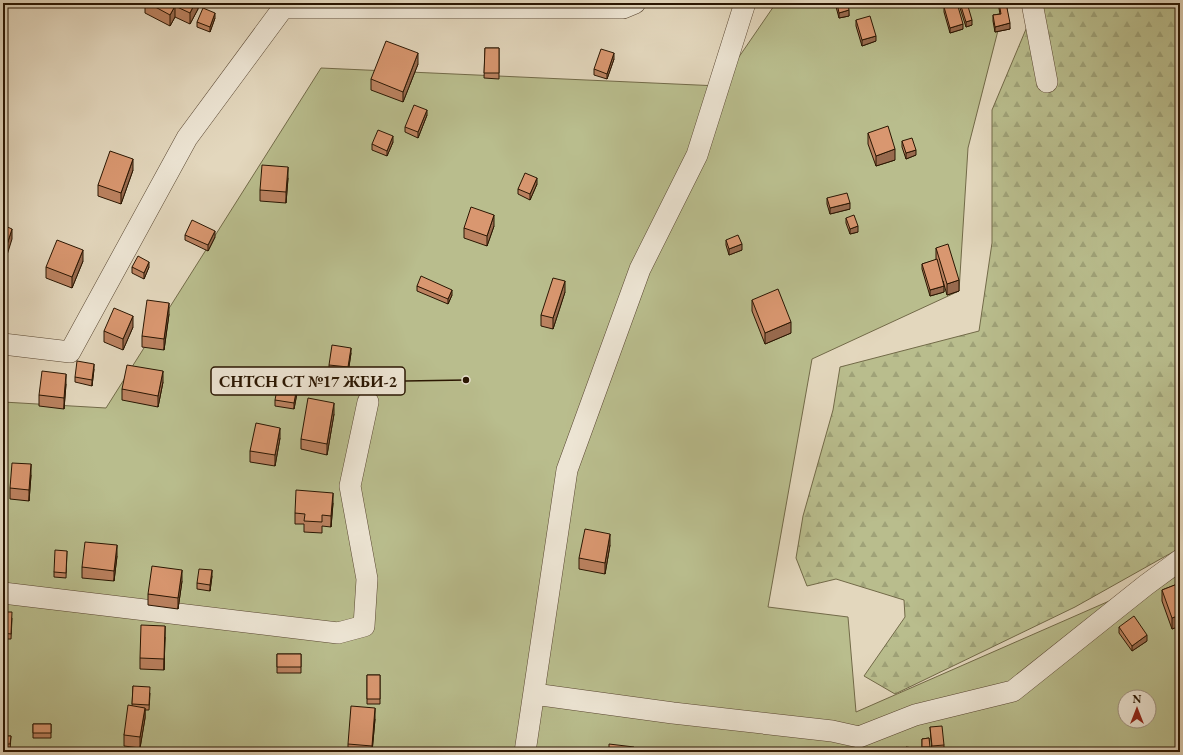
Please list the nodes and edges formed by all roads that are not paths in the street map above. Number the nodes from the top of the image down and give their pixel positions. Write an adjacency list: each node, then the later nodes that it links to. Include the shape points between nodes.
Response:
1 (634, 3): 4 (street, via 623,8)
2 (746, 3): 10 (street, via 697,155 640,269 567,470)
3 (1032, 3): 5 (street)
4 (284, 6): 6 (street, via 187,138 70,352)
5 (1047, 82)
6 (3, 344)
7 (368, 402): 9 (street, via 350,486 367,580 364,626 338,633)
8 (1180, 560): 10 (street, via 1013,691 915,716 859,737 832,731)
9 (3, 593)
10 (534, 694): 11 (street)
11 (525, 751)

